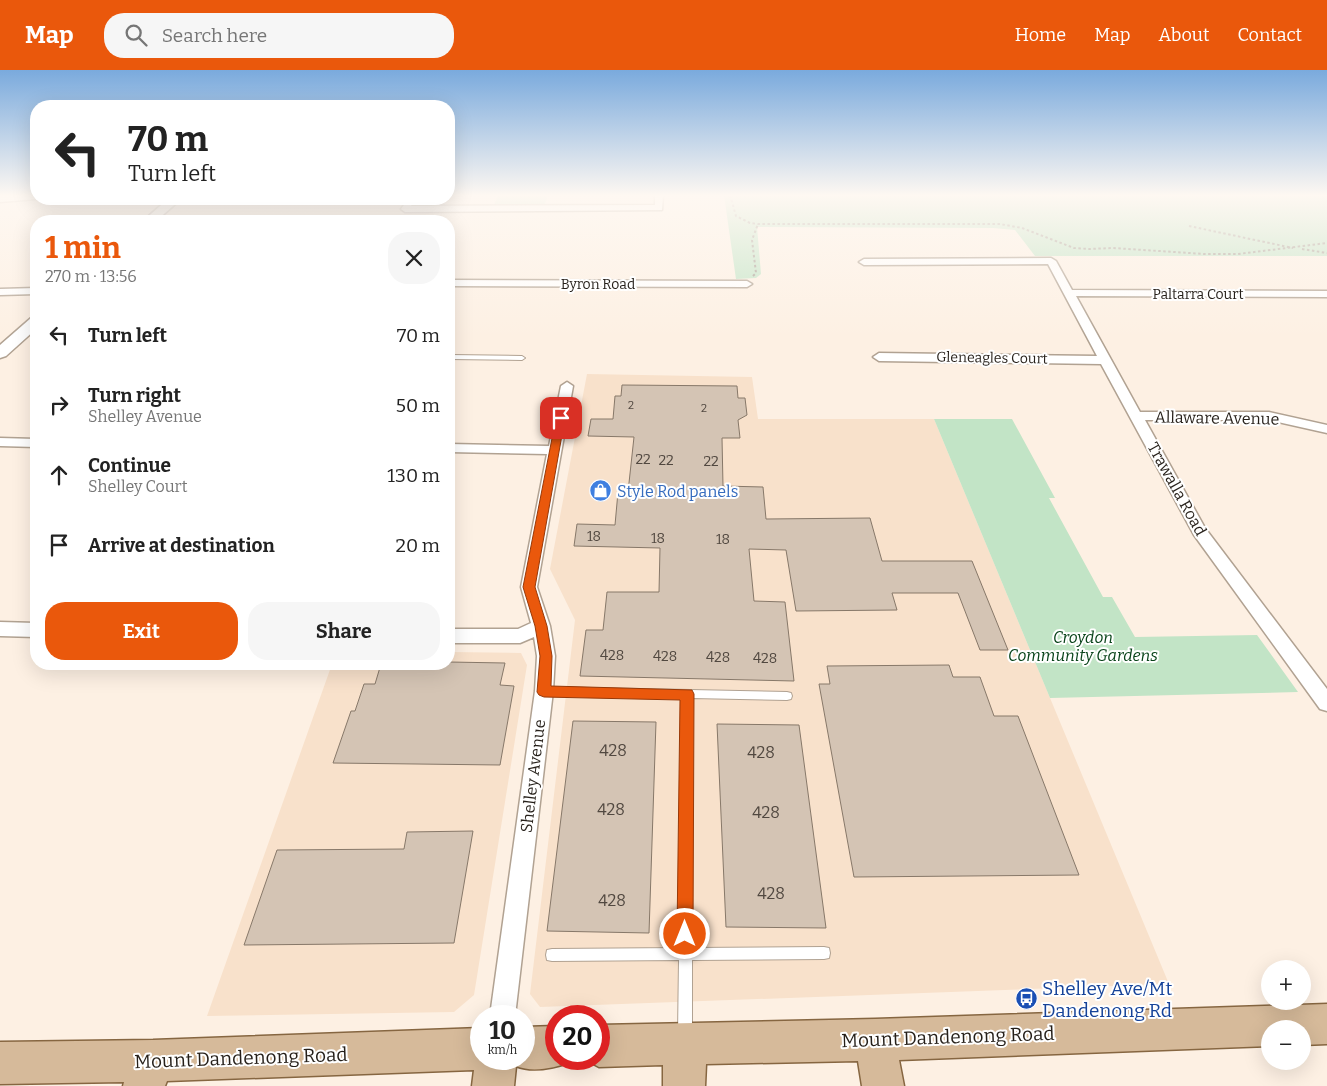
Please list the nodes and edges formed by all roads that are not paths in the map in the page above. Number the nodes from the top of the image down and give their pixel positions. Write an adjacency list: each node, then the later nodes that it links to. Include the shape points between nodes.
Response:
1 (864, 262): 6 (street, Trawalla Road, via 1051,261)
2 (455, 283): 3 (street, Byron Road)
3 (747, 284)
4 (30, 291): 5 (street)
5 (0, 292)
6 (1069, 294): 7 (street, Paltarra Court); 13 (street, Trawalla Road)
7 (1327, 294)
8 (30, 326): 9 (main road)
9 (0, 353)
10 (455, 357): 12 (lane)
11 (879, 357): 13 (street, Gleneagles Court)
12 (522, 358)
13 (1105, 360): 15 (street, Trawalla Road)
14 (568, 386): 20 (street, Shelley Avenue)
15 (1137, 416): 16 (street, Allaware Avenue, via 1269,416); 28 (street, Trawalla Road, via 1199,531)
16 (1327, 429)
17 (0, 442): 18 (street)
18 (30, 443)
19 (455, 448): 20 (street)
20 (554, 450): 21 (street, Shelley Avenue, via 529,587)
21 (541, 626): 24 (street, via 520,636); 25 (street, Shelley Avenue, via 546,656)
22 (0, 629): 23 (street)
23 (30, 630)
24 (455, 636)
25 (544, 692): 26 (lane); 32 (street, Shelley Avenue)
26 (687, 694): 27 (lane); 30 (lane)
27 (788, 696)
28 (1327, 703)
29 (824, 953): 30 (lane)
30 (685, 954): 31 (lane); 35 (lane)
31 (552, 955)
32 (503, 1005)
33 (1327, 1024): 34 (main road, Mount Dandenong Road)
34 (875, 1040): 35 (main road, Mount Dandenong Road); 43 (main road)
35 (685, 1044): 36 (main road, Mount Dandenong Road); 42 (main road)
36 (610, 1046)
37 (470, 1050): 40 (main road, Mount Dandenong Road)
38 (0, 1063): 40 (main road, Mount Dandenong Road)
39 (495, 1070): 41 (main road)
40 (149, 1074)
41 (494, 1086)
42 (684, 1086)
43 (883, 1086)

